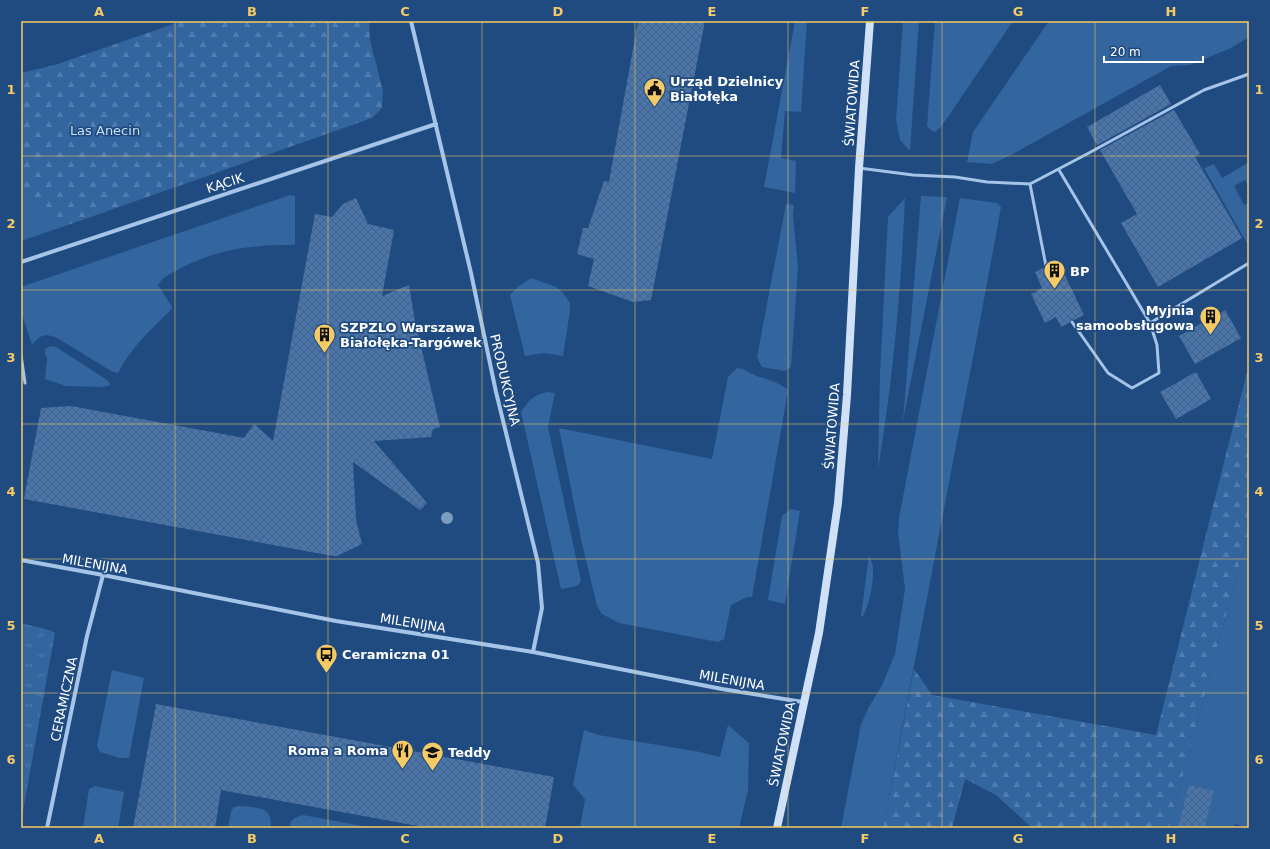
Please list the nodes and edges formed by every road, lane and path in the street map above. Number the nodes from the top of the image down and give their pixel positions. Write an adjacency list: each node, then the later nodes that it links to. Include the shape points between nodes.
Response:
1 (411, 21): 4 (street, PRODUKCYJNA)
2 (870, 21): 5 (street, ŚWIATOWIDA)
3 (1249, 74): 6 (lane, via 1204,90)
4 (436, 124): 8 (street, KĄCIK); 17 (street, PRODUKCYJNA, via 496,392 538,563 542,608)
5 (859, 168): 7 (lane, via 987,182); 18 (street, ŚWIATOWIDA, via 847,395 838,503 819,633)
6 (1059, 170): 7 (lane); 12 (lane)
7 (1030, 184): 10 (lane)
8 (21, 262)
9 (1249, 263): 12 (lane)
10 (1046, 266)
11 (1072, 322): 12 (lane, via 1108,373 1132,388 1160,373 1157,345)
12 (1150, 323)
13 (21, 355): 14 (lane)
14 (25, 383)
15 (21, 560): 16 (street, MILENIJNA)
16 (103, 575): 17 (street, MILENIJNA, via 336,621); 19 (street, CERAMICZNA, via 87,636)
17 (533, 652): 18 (street, MILENIJNA)
18 (803, 702): 20 (street, ŚWIATOWIDA)
19 (47, 828)
20 (777, 828)

